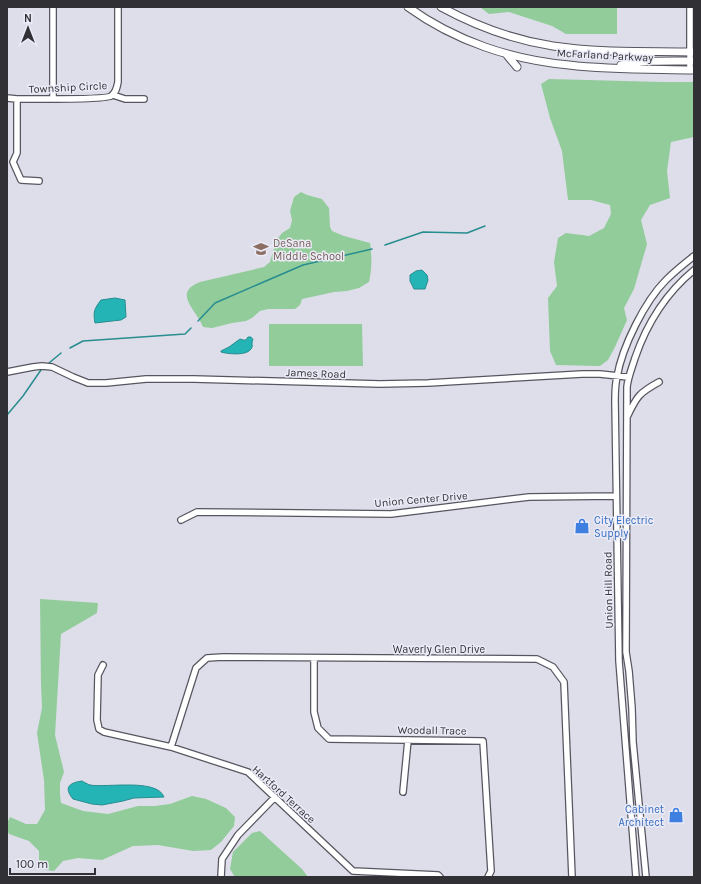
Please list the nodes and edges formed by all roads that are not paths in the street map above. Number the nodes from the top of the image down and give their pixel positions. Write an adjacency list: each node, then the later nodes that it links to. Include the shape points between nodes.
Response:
1 (53, 7): 15 (street)
2 (118, 7): 12 (street, Township Circle, via 118,82)
3 (408, 7): 7 (main road, McFarland Parkway, via 452,33)
4 (441, 7): 6 (main road, McFarland Parkway, via 489,29 541,44 583,49)
5 (690, 7): 6 (street)
6 (692, 52): 8 (street)
7 (505, 53): 9 (main road); 10 (main road, McFarland Parkway, via 558,64)
8 (692, 61): 10 (main road, via 656,60); 11 (street)
9 (517, 67)
10 (611, 68): 11 (main road, McFarland Parkway)
11 (692, 70)
12 (113, 95): 15 (street, Township Circle); 16 (street, via 125,99)
13 (7, 98): 14 (street, Township Circle)
14 (17, 99): 15 (street, Township Circle); 17 (street, via 17,153 13,162 21,180)
15 (53, 99)
16 (144, 99)
17 (39, 182)
18 (694, 256): 21 (street, Union Hill Road, via 666,279 646,307 630,337)
19 (694, 270): 22 (street, Union Hill Road, via 674,288 654,316)
20 (7, 372): 21 (street, James Road, via 42,366 52,367 88,383 153,379 388,384 582,374)
21 (617, 376): 22 (street, James Road); 25 (street, Union Hill Road)
22 (628, 377): 24 (street, Union Hill Road)
23 (659, 382): 24 (street, via 639,395)
24 (626, 419): 38 (street, Union Hill Road, via 626,652)
25 (616, 496): 26 (street, Union Center Drive, via 529,497 391,514 197,512); 37 (street, Union Hill Road, via 619,662)
26 (181, 520)
27 (314, 658): 29 (street, Woodall Trace, via 314,712 318,728 329,739); 30 (street, Waverly Glen Drive, via 207,658 196,668); 36 (street, Waverly Glen Drive, via 536,659 554,667 564,682)
28 (103, 665): 30 (street, Hartford Terrace, via 98,675 98,729)
29 (408, 740): 31 (street); 35 (street, Woodall Trace, via 483,741 491,871)
30 (171, 747): 32 (street, Hartford Terrace, via 248,772)
31 (403, 792)
32 (275, 797): 33 (street, via 238,835 222,859); 34 (street, Hartford Terrace, via 354,871)
33 (221, 877)
34 (440, 877)
35 (488, 877)
36 (572, 877)
37 (636, 877)
38 (646, 877)

